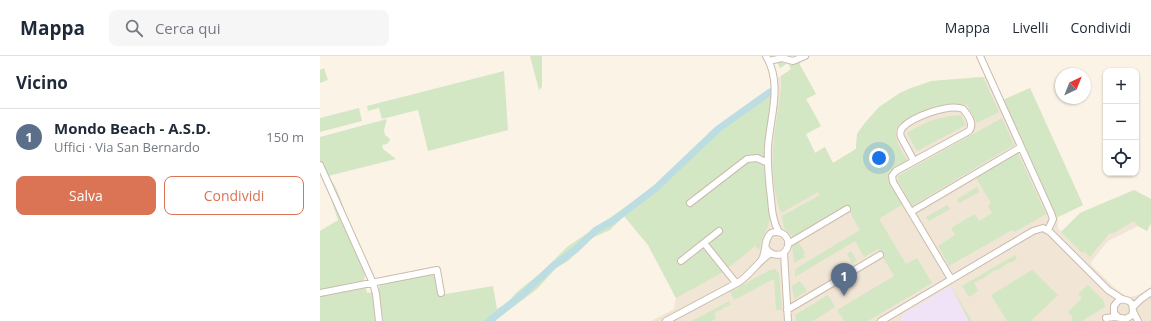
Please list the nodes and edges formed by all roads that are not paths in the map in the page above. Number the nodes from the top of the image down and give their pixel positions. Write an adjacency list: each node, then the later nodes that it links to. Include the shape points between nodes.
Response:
1 (805, 56): 3 (street, via 793,61)
2 (980, 56): 4 (street)
3 (768, 58): 6 (street, via 775,89)
4 (1021, 147): 10 (street); 12 (street, via 1052,216 1052,222)
5 (914, 161): 5 (street, via 971,129 972,124 964,110 937,110 921,116 903,128 901,137); 10 (street, via 894,172 892,176)
6 (768, 163): 8 (street, via 757,158 747,159); 11 (street)
7 (320, 165): 26 (street)
8 (690, 203)
9 (847, 209): 16 (street, via 796,239)
10 (911, 212): 25 (street)
11 (774, 222): 14 (street); 15 (street)
12 (1047, 229): 25 (street, via 1038,228); 28 (street)
13 (719, 231): 17 (street)
14 (779, 232): 15 (street); 16 (street)
15 (771, 233): 18 (street, via 766,240)
16 (788, 241): 19 (street)
17 (704, 243): 23 (street); 27 (street)
18 (766, 248): 20 (street); 22 (street)
19 (784, 253): 20 (street); 24 (street)
20 (774, 254): 22 (street); 24 (street, via 781,260)
21 (880, 255): 36 (street)
22 (761, 260): 27 (street, via 750,274)
23 (682, 261)
24 (784, 268): 36 (street)
25 (951, 279): 43 (street)
26 (373, 283): 29 (street); 30 (street, via 437,270); 40 (street)
27 (736, 283): 41 (street)
28 (1108, 290): 32 (street); 34 (street)
29 (320, 293)
30 (441, 293)
31 (1148, 294): 33 (street); 35 (street)
32 (1122, 299): 33 (street); 34 (street)
33 (1129, 301): 35 (street)
34 (1114, 307): 37 (street); 38 (street)
35 (1133, 309): 39 (street); 44 (street)
36 (787, 310): 42 (street)
37 (1119, 318): 38 (street); 39 (street)
38 (1104, 320)
39 (1127, 320)
40 (380, 321)
41 (666, 321)
42 (788, 321)
43 (880, 321)
44 (1138, 321)

